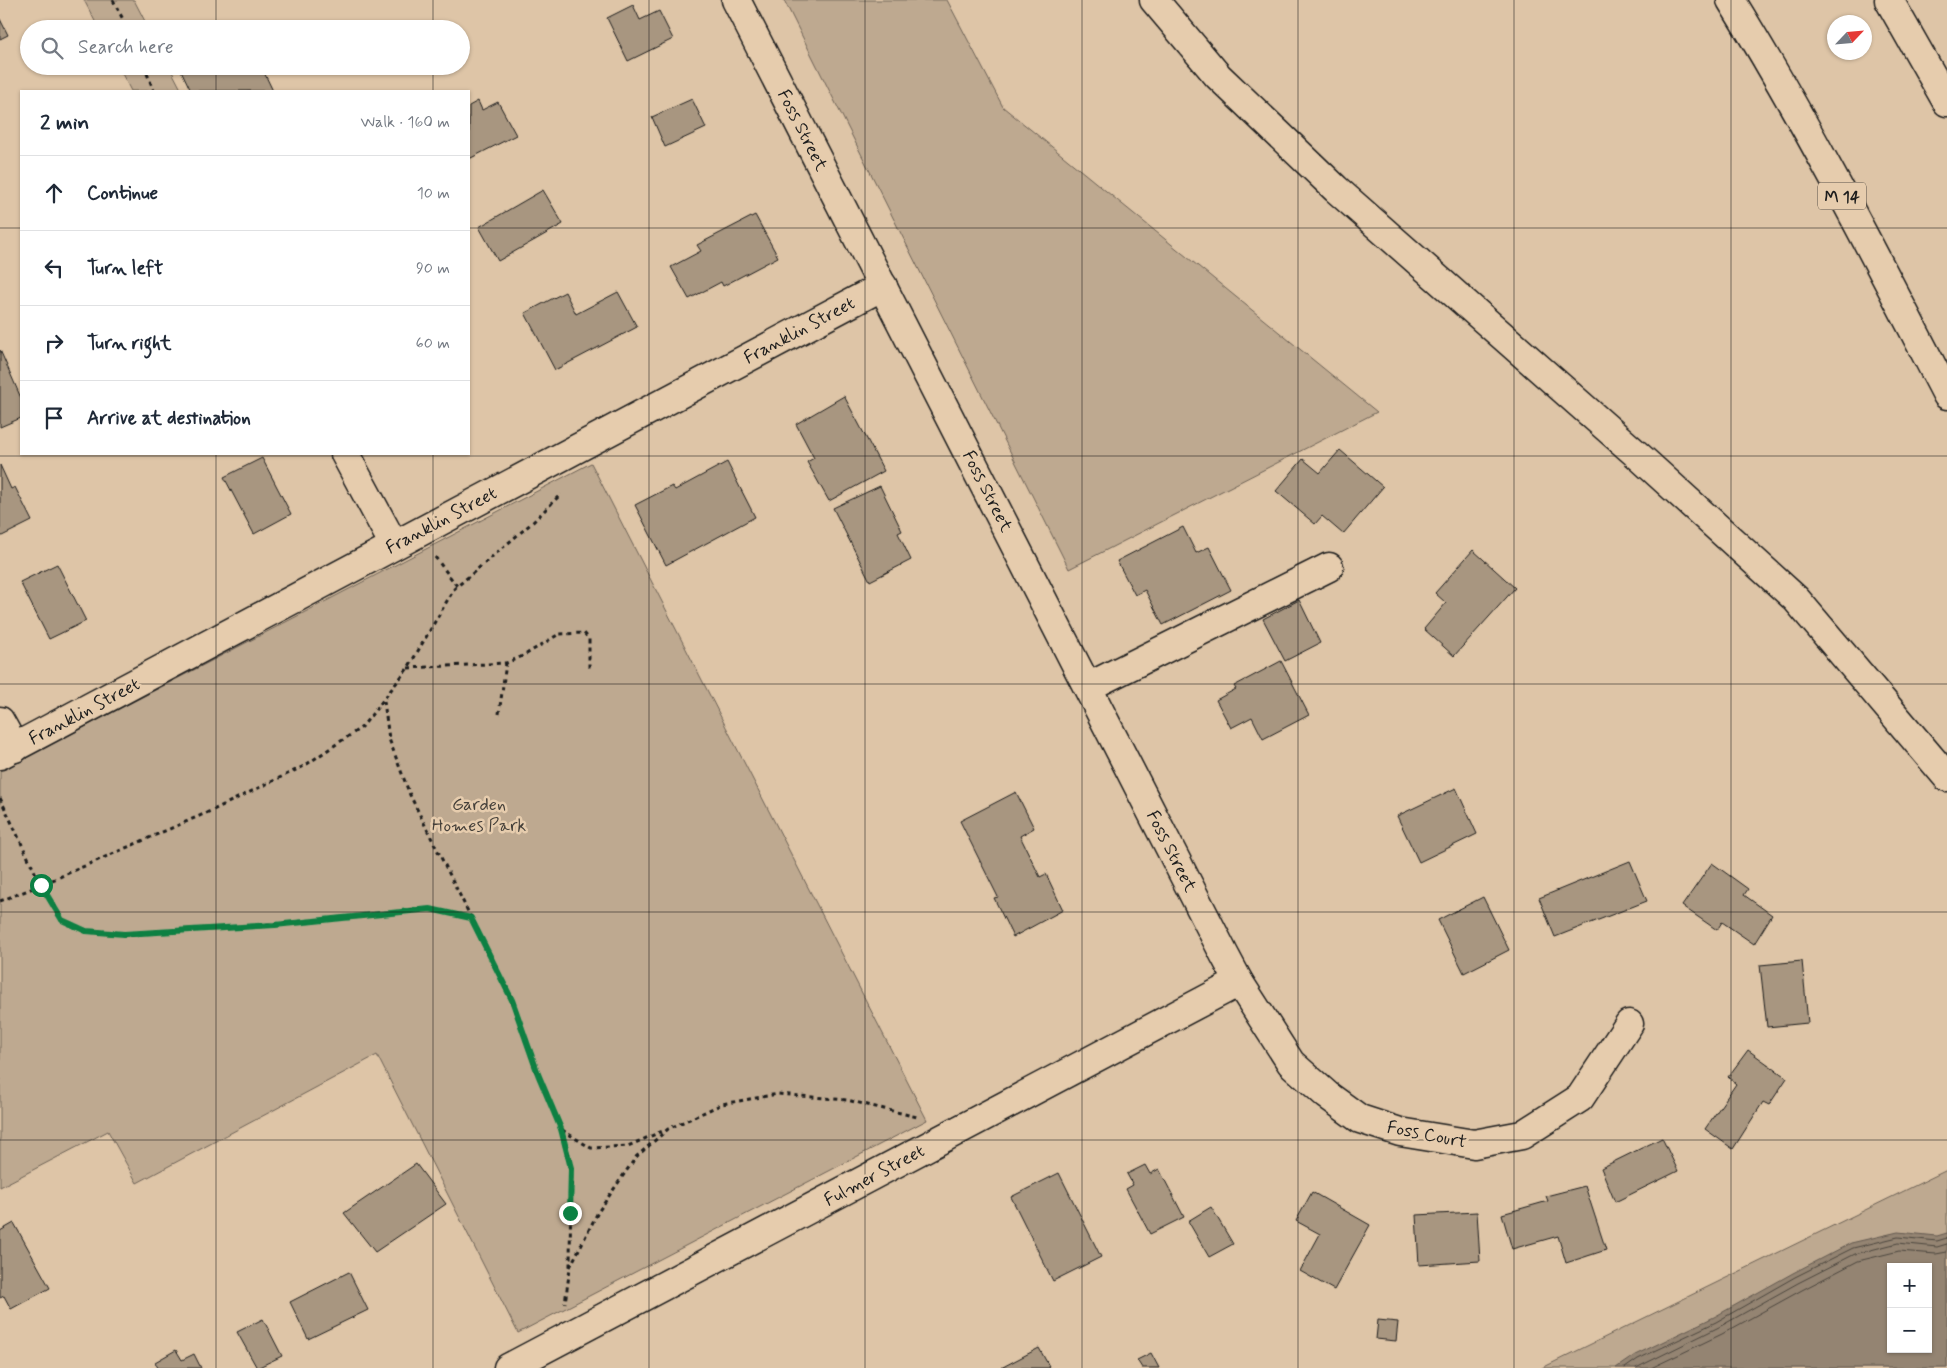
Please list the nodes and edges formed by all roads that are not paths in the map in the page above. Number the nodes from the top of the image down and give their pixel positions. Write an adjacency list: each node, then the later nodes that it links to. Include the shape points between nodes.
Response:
1 (736, 0): 6 (main road, Foss Street)
2 (1154, 0): 14 (main road, via 1218,76 1336,189 1796,599)
3 (1731, 0): 7 (main road, M 14, via 1764,52 1853,214)
4 (1889, 0): 5 (main road)
5 (1947, 102)
6 (883, 286): 9 (main road, Franklin Street); 11 (main road, Foss Street)
7 (1947, 395)
8 (346, 455): 9 (main road)
9 (394, 545): 13 (main road, Franklin Street)
10 (1329, 567): 11 (main road)
11 (1088, 687): 15 (main road, Foss Street)
12 (0, 722): 13 (main road)
13 (7, 752)
14 (1947, 777)
15 (1239, 982): 16 (main road, Foss Court, via 1291,1063 1360,1119 1400,1132 1474,1144 1522,1134 1580,1098); 17 (main road, Fulmer Street)
16 (1629, 1024)
17 (508, 1368)

